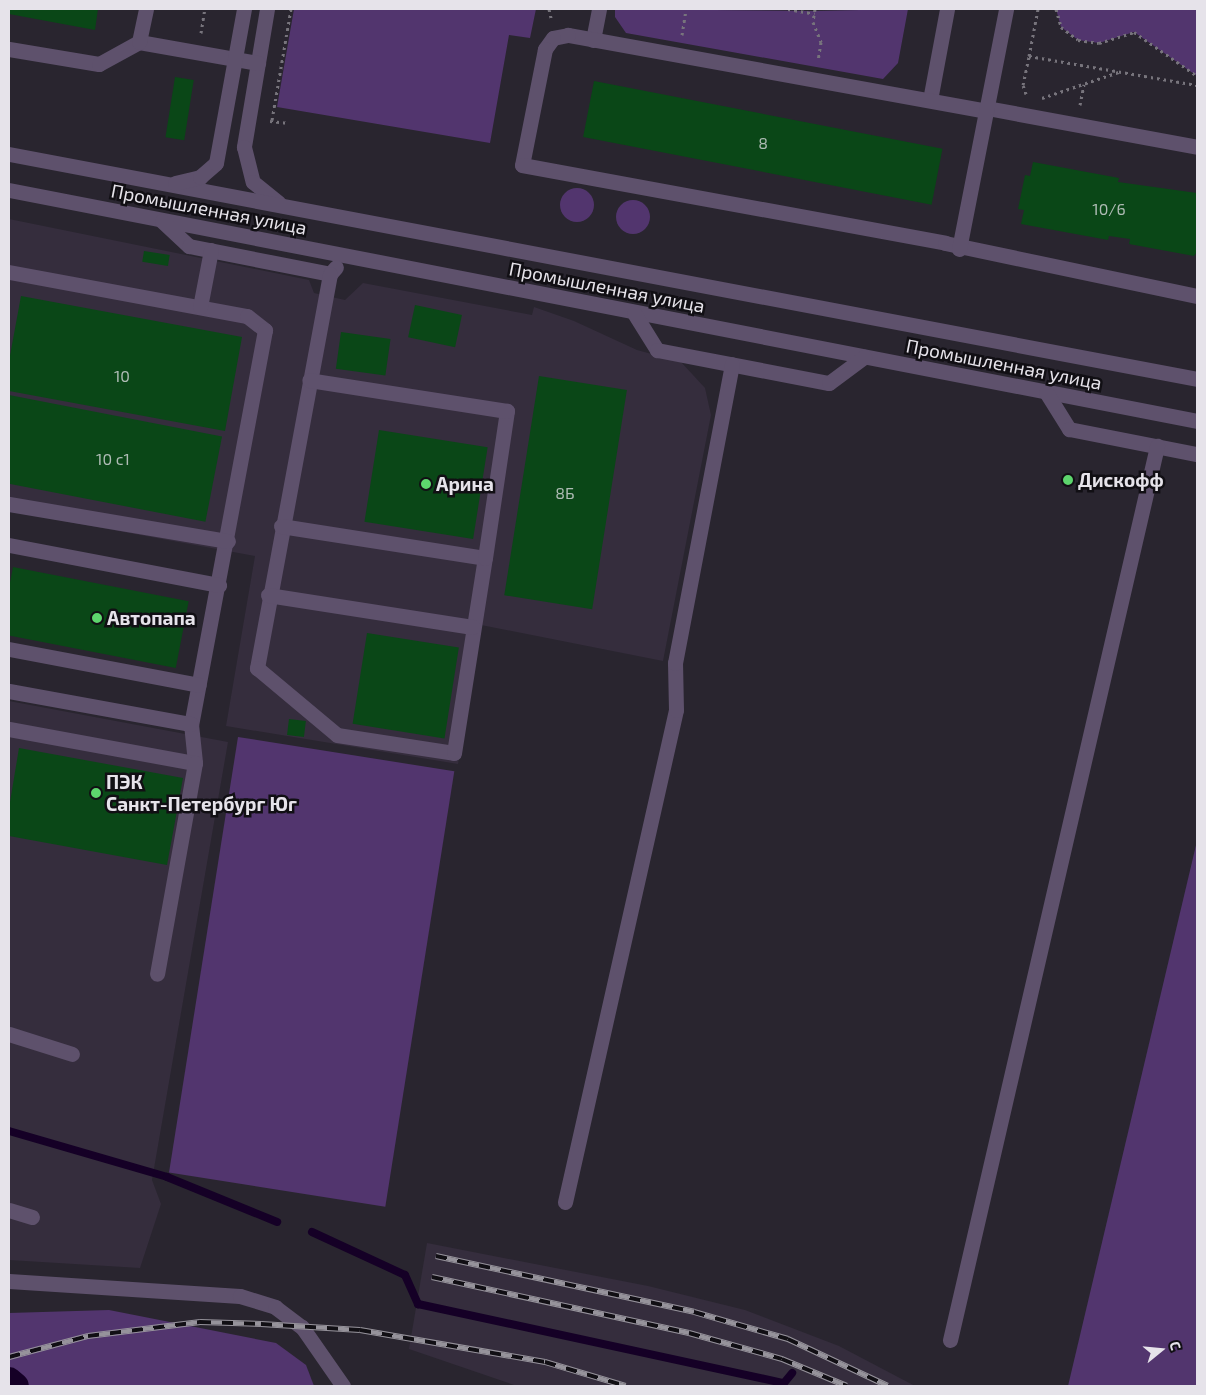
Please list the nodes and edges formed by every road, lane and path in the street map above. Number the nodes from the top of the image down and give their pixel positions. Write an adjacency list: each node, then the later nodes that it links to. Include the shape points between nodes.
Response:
1 (146, 9): 16 (street)
2 (244, 9): 20 (street)
3 (267, 9): 21 (street)
4 (291, 9): 29 (path)
5 (598, 9): 15 (street)
6 (686, 9): 14 (path)
7 (788, 9): 13 (path)
8 (816, 9): 13 (path)
9 (947, 9): 26 (street)
10 (1006, 9): 27 (street)
11 (1038, 9): 19 (path)
12 (1056, 9): 23 (path, via 1061,27 1069,36 1099,43 1134,32)
13 (815, 14): 17 (path, via 813,22)
14 (685, 16)
15 (593, 40): 26 (street); 36 (street, via 568,35 553,38 545,49 522,165 945,243)
16 (139, 42): 18 (street, via 99,64); 20 (street)
17 (821, 42)
18 (9, 49)
19 (1029, 56): 22 (path); 24 (path, via 1023,90 1033,100)
20 (235, 59): 21 (street); 32 (street, via 216,163 193,180)
21 (258, 63): 34 (street, via 244,146 246,166 257,187)
22 (1119, 72): 24 (path); 25 (path)
23 (1197, 76)
24 (1084, 83): 28 (path)
25 (1197, 85)
26 (930, 100): 27 (street)
27 (987, 109): 30 (street); 36 (street)
28 (1078, 112)
29 (272, 120)
30 (1197, 147)
31 (9, 154): 32 (street, Промышленная улица)
32 (164, 184): 34 (street, Промышленная улица)
33 (9, 190): 35 (street, Промышленная улица)
34 (284, 207): 46 (street, Промышленная улица)
35 (161, 220): 37 (street, via 190,246); 38 (street, Промышленная улица)
36 (959, 249): 41 (street)
37 (211, 250): 40 (street); 42 (street)
38 (344, 257): 40 (street); 43 (street, Промышленная улица)
39 (9, 272): 42 (street)
40 (330, 274): 47 (street)
41 (1197, 296)
42 (200, 307): 54 (street, via 247,316 265,330)
43 (634, 312): 44 (street, Промышленная улица); 45 (street, via 657,350)
44 (864, 357): 45 (street, via 829,383); 48 (street, Промышленная улица)
45 (732, 364): 69 (street, via 675,663 676,710)
46 (1197, 379)
47 (309, 380): 53 (street); 56 (street, via 507,410)
48 (1046, 392): 49 (street, Промышленная улица); 50 (street, via 1069,429)
49 (1197, 421)
50 (1157, 446): 51 (street); 73 (street)
51 (1197, 454)
52 (9, 504): 54 (street)
53 (281, 526): 56 (street); 58 (street)
54 (228, 540): 57 (street)
55 (9, 545): 57 (street)
56 (485, 558): 59 (street)
57 (219, 585): 61 (street)
58 (268, 595): 59 (street); 59 (street, via 257,668 337,735 454,753)
59 (473, 627)
60 (9, 649): 61 (street)
61 (199, 685): 63 (street)
62 (9, 691): 63 (street)
63 (191, 724): 65 (street)
64 (9, 729): 65 (street)
65 (195, 763): 66 (street)
66 (157, 974)
67 (9, 1034): 68 (street)
68 (72, 1054)
69 (565, 1202)
70 (9, 1210): 71 (street)
71 (32, 1217)
72 (9, 1281): 74 (street, via 240,1296 276,1307 302,1327)
73 (950, 1340)
74 (343, 1386)

